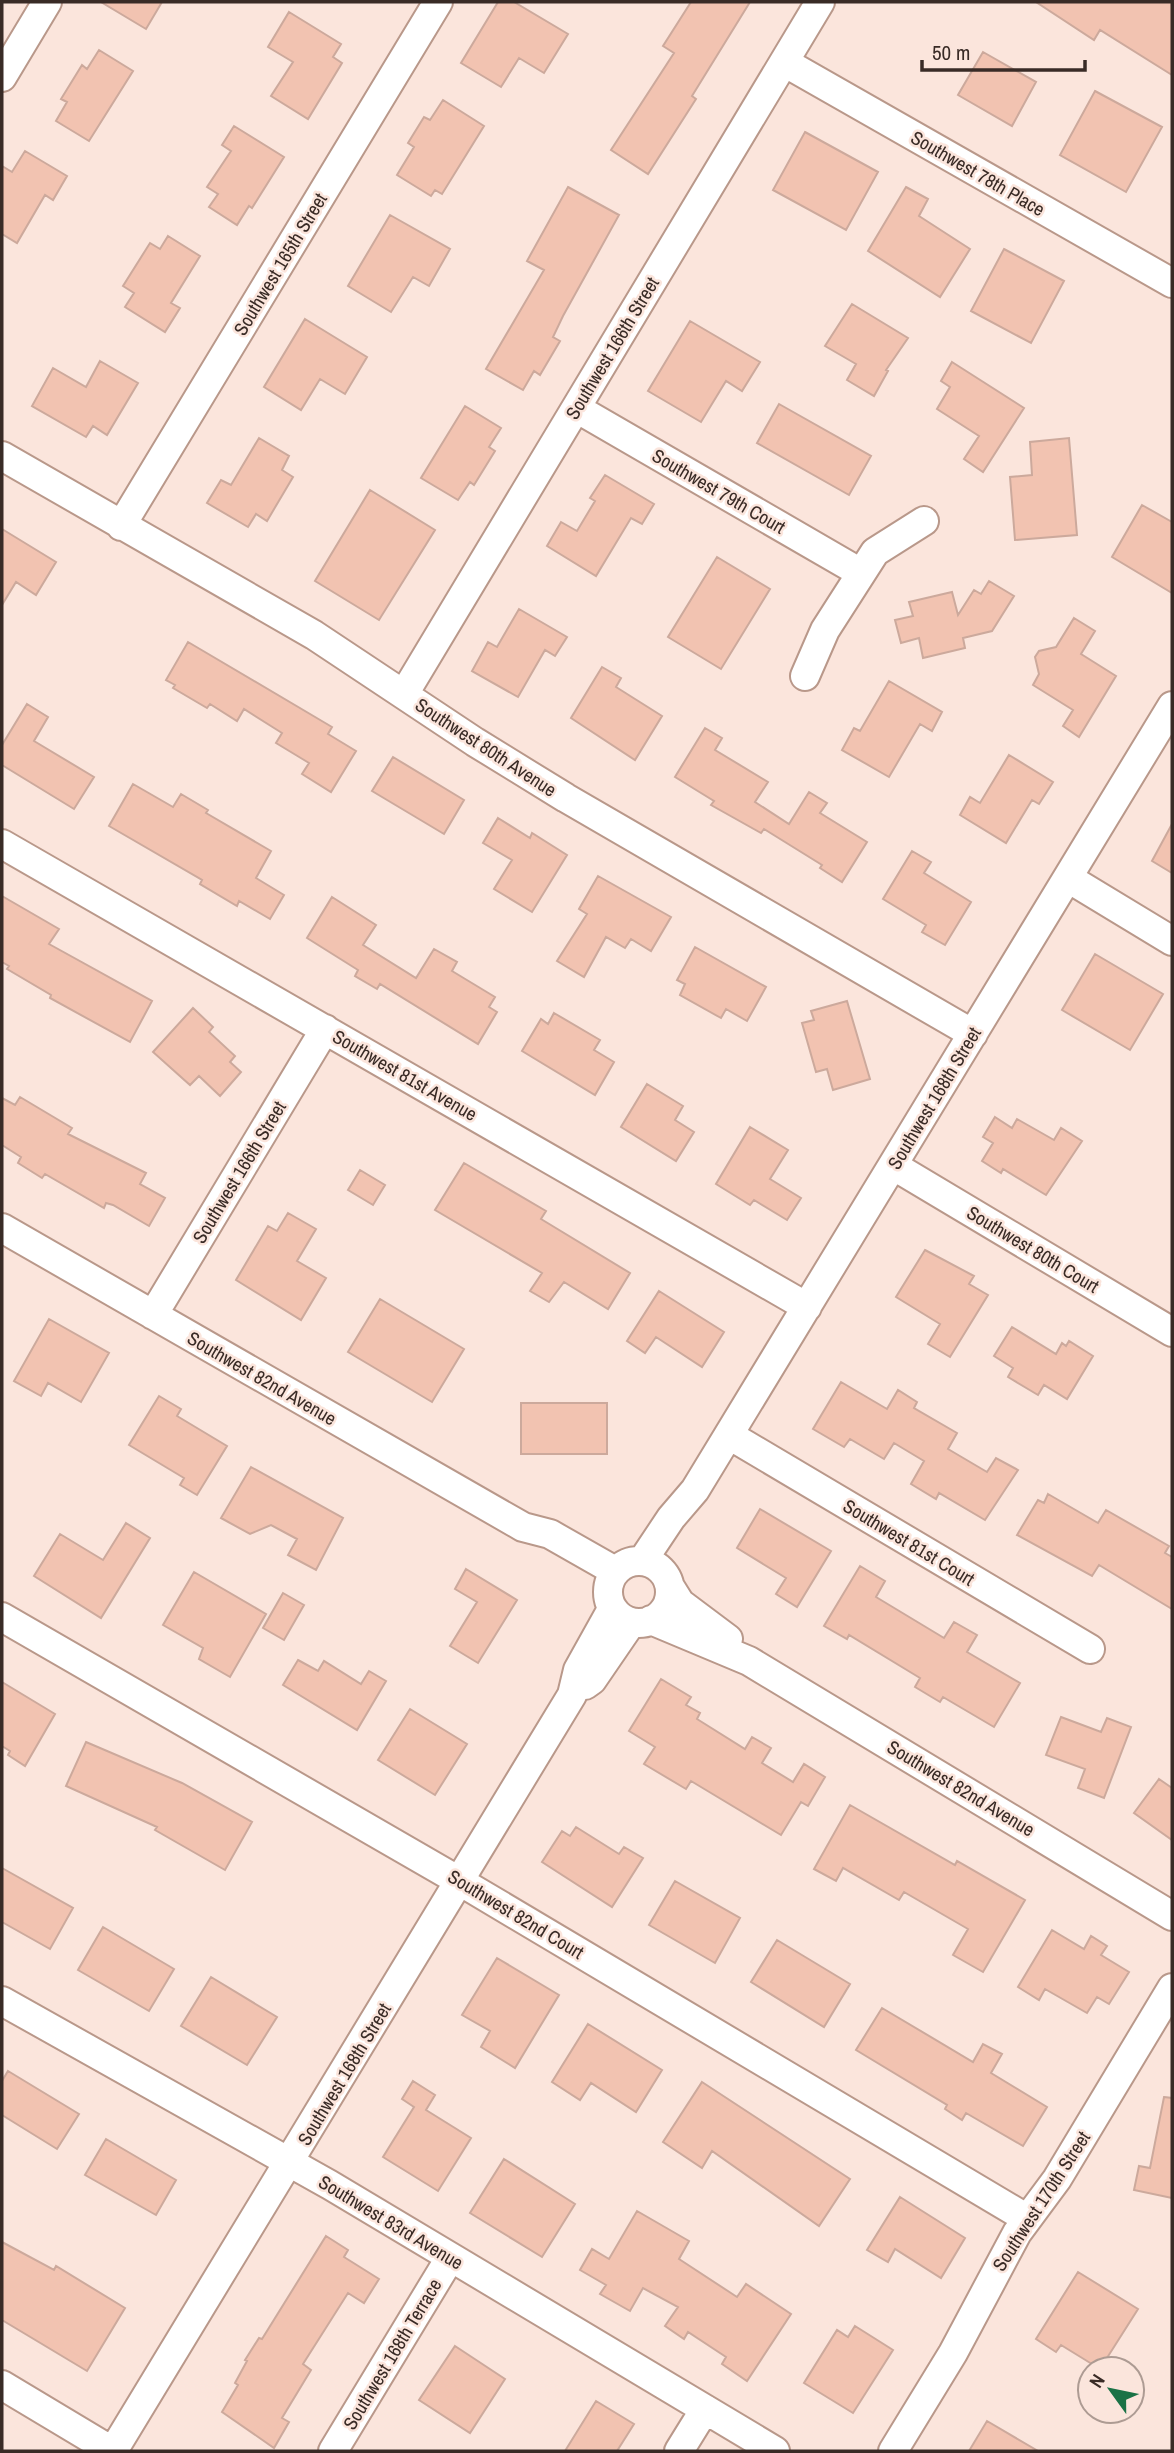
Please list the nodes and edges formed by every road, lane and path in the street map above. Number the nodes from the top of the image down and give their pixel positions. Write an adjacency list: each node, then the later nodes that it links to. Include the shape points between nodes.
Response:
1 (47, 2): 5 (street)
2 (438, 2): 10 (street, Southwest 165th Street)
3 (820, 2): 4 (street, Southwest 166th Street)
4 (784, 62): 6 (street, Southwest 78th Place); 7 (street, Southwest 166th Street)
5 (2, 76)
6 (1172, 283)
7 (576, 408): 11 (street, Southwest 79th Court); 13 (street, Southwest 166th Street)
8 (2, 456): 10 (street, Southwest 80th Avenue)
9 (924, 521): 11 (street, via 875,551)
10 (121, 526): 13 (street, Southwest 80th Avenue, via 314,635)
11 (861, 573): 12 (street, via 825,630)
12 (805, 676)
13 (404, 694): 19 (street, Southwest 80th Avenue, via 565,798)
14 (1172, 706): 16 (street, Southwest 168th Street)
15 (2, 844): 18 (street, Southwest 81st Avenue)
16 (1068, 878): 17 (street); 19 (street, Southwest 168th Street)
17 (1172, 941)
18 (326, 1029): 22 (street, Southwest 81st Avenue); 23 (street, Southwest 166th Street)
19 (974, 1034): 20 (street, Southwest 168th Street)
20 (894, 1166): 22 (street, Southwest 168th Street); 24 (street, Southwest 80th Court)
21 (2, 1228): 23 (street, Southwest 82nd Avenue)
22 (807, 1307): 25 (street, Southwest 168th Street)
23 (153, 1315): 27 (street, Southwest 82nd Avenue, via 523,1527 550,1534)
24 (1172, 1332)
25 (729, 1435): 26 (street, Southwest 168th Street, via 695,1490); 29 (street, Southwest 81st Court)
26 (658, 1572): 27 (street, via 623,1564); 27 (street, Southwest 168th Street, via 666,1606); 30 (street, Southwest 82nd Avenue, via 680,1603 732,1642)
27 (623, 1602): 30 (street, Southwest 82nd Avenue, via 723,1653); 31 (street, Southwest 168th Street, via 578,1670 572,1695)
28 (2, 1616): 31 (street, Southwest 82nd Court)
29 (1090, 1649)
30 (749, 1661): 32 (street, Southwest 82nd Avenue)
31 (461, 1882): 35 (street, Southwest 168th Street); 36 (street, Southwest 82nd Court)
32 (1172, 1916)
33 (1172, 1988): 36 (street, Southwest 170th Street, via 1058,2179)
34 (2, 2001): 35 (street, Southwest 83rd Avenue)
35 (289, 2163): 37 (street, Southwest 83rd Avenue); 40 (street, Southwest 168th Street)
36 (1026, 2218): 44 (street, Southwest 170th Street, via 953,2353)
37 (450, 2258): 39 (street, Southwest 83rd Avenue); 41 (street, Southwest 168th Terrace)
38 (2, 2385): 40 (street)
39 (705, 2409): 42 (street); 43 (street, Southwest 83rd Avenue)
40 (113, 2451)
41 (333, 2451)
42 (679, 2451)
43 (775, 2451)
44 (893, 2451)

